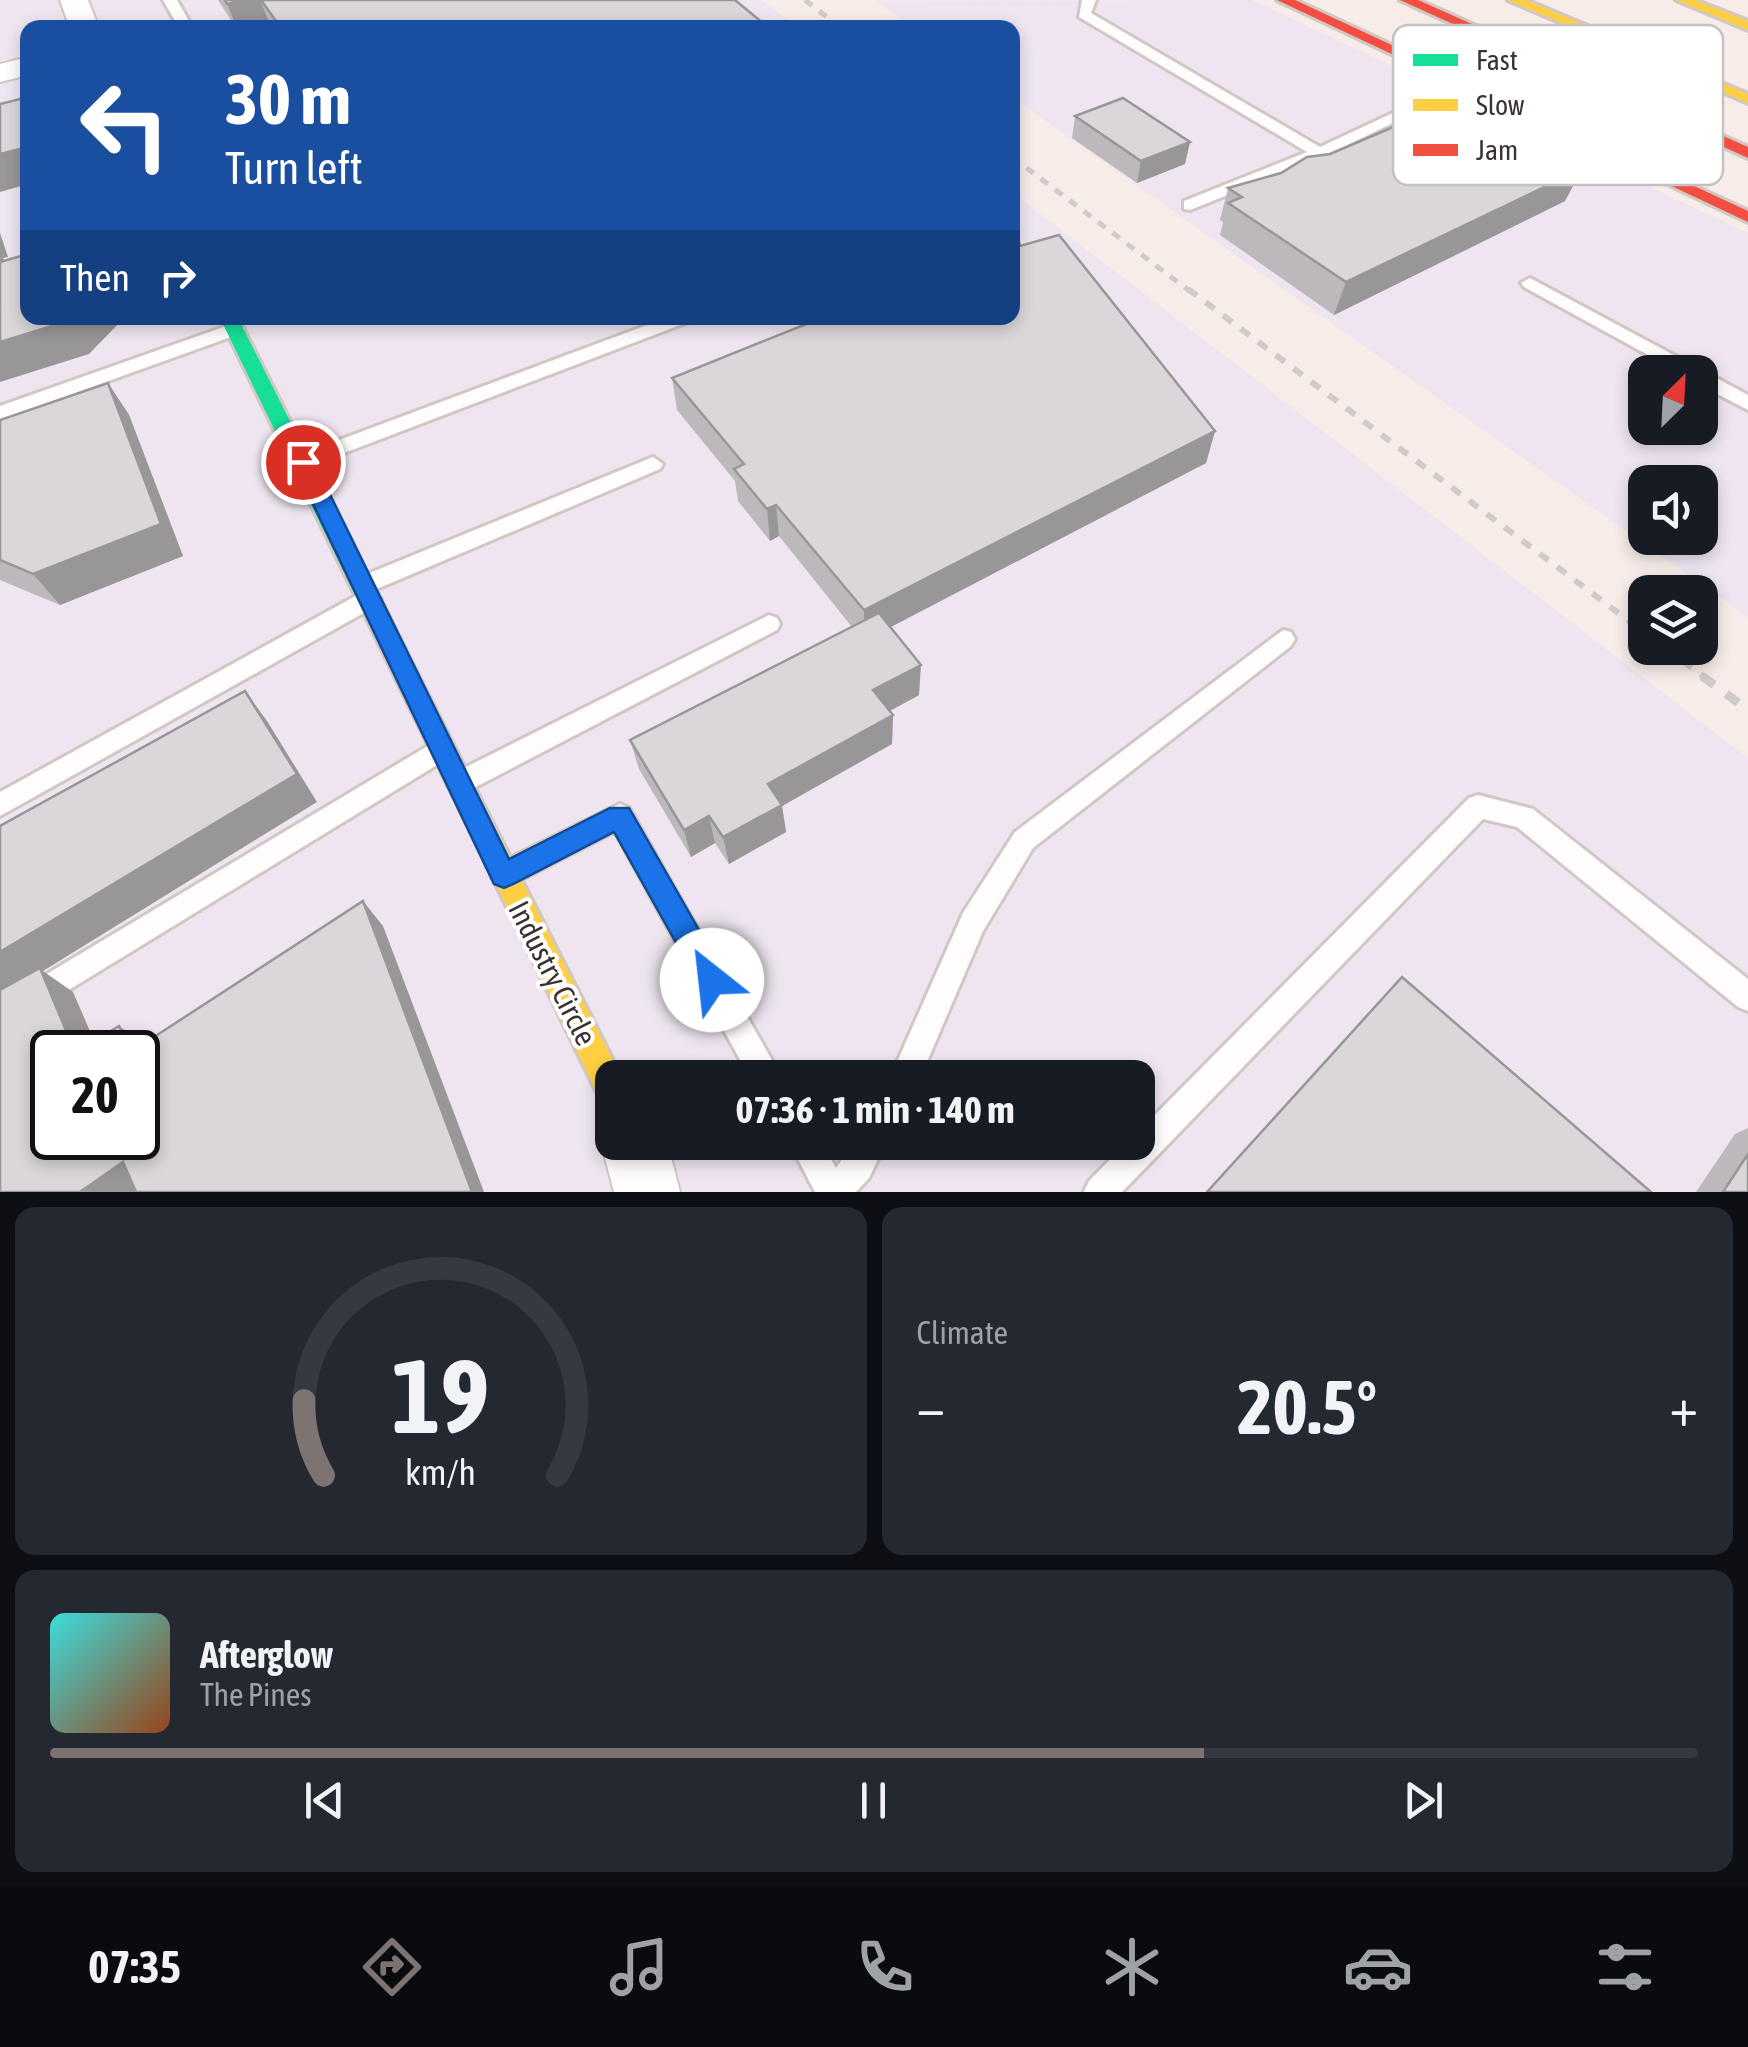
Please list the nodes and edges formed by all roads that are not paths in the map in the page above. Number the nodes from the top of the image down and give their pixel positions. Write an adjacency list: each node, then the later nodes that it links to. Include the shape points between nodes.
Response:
1 (1090, 0): 18 (lane, via 1084,14)
2 (1284, 0): 11 (main road)
3 (1407, 0): 7 (main road)
4 (1515, 0): 8 (main road)
5 (1565, 0): 9 (main road)
6 (1689, 1): 10 (main road)
7 (1463, 25)
8 (1574, 25)
9 (1624, 25)
10 (1748, 26)
11 (1393, 51)
12 (1723, 67): 13 (main road)
13 (1748, 78)
14 (1723, 88): 15 (main road)
15 (1748, 99)
16 (1393, 118): 18 (lane)
17 (1723, 142): 19 (main road)
18 (1319, 152): 21 (lane)
19 (1748, 153)
20 (1679, 185): 22 (main road)
21 (1190, 205)
22 (1748, 217)
23 (1530, 283): 27 (lane)
24 (227, 325): 30 (lane)
25 (233, 325): 31 (main road, Industry Circle)
26 (664, 325): 31 (lane)
27 (1661, 355)
28 (1718, 386): 29 (lane)
29 (1748, 403)
30 (0, 414)
31 (303, 462): 33 (main road, Industry Circle)
32 (653, 464): 33 (lane)
33 (366, 592): 36 (main road, Industry Circle); 38 (lane)
34 (769, 624): 37 (lane)
35 (1283, 640): 44 (lane, via 1024,840 973,922)
36 (444, 748): 37 (main road, Industry Circle); 41 (lane)
37 (458, 784): 39 (main road, Industry Circle)
38 (0, 804)
39 (504, 875): 42 (main road, Industry Circle); 43 (lane, via 620,816)
40 (1748, 997): 50 (lane, via 1524,816 1478,806)
41 (0, 1018)
42 (597, 1060)
43 (757, 1060)
44 (913, 1060)
45 (638, 1160): 48 (street)
46 (814, 1160): 49 (lane)
47 (862, 1160): 49 (lane)
48 (646, 1192)
49 (833, 1192)
50 (1100, 1192)

